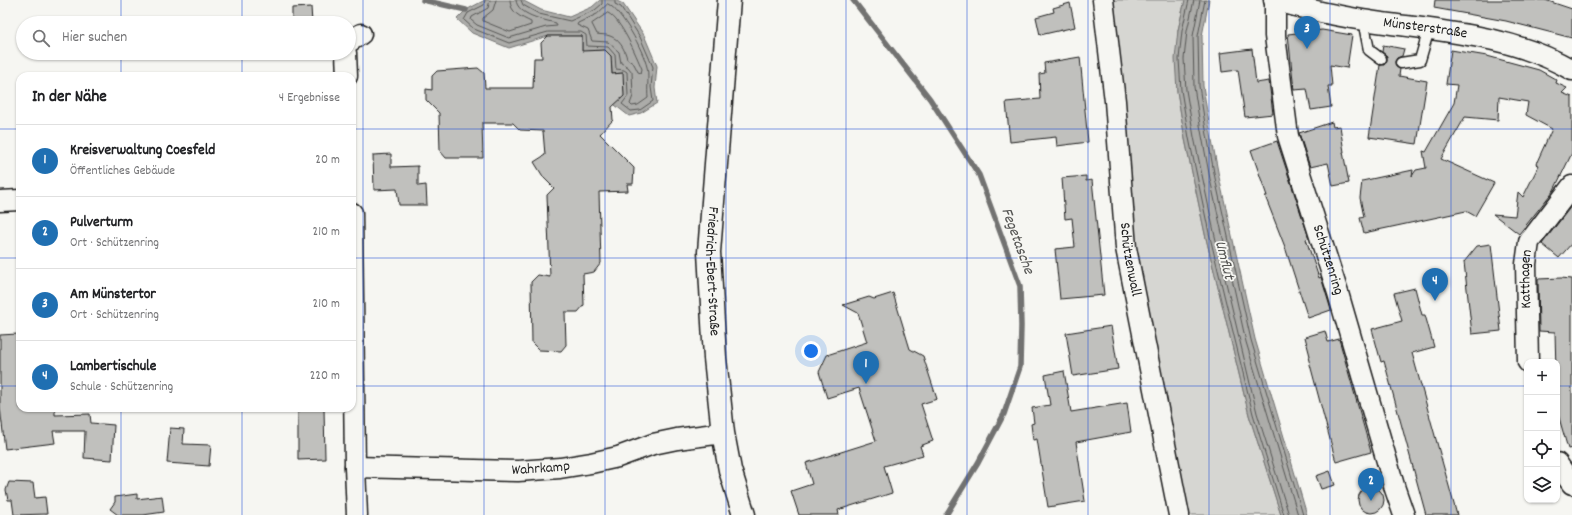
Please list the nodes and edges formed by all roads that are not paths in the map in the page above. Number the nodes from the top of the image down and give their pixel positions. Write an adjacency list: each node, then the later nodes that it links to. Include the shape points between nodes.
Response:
1 (729, 0): 16 (street, Friedrich-Ebert-Straße, via 709,252 714,358)
2 (1103, 0): 22 (street, Schützenwall, via 1115,101 1126,248)
3 (1275, 0): 4 (street, Münsterstraße, via 1318,12); 23 (street, Schützenring, via 1275,36 1288,136)
4 (1363, 20): 5 (street, Münsterstraße); 7 (lane, via 1369,50)
5 (1429, 29): 8 (lane, via 1420,60); 9 (street, Münsterstraße, via 1511,45 1546,56)
6 (346, 60): 10 (street)
7 (1381, 60)
8 (1401, 63)
9 (1572, 70)
10 (347, 72)
11 (1572, 186): 14 (street, Katthagen, via 1529,242 1526,264)
12 (16, 200): 13 (street)
13 (0, 201)
14 (1528, 359)
15 (354, 412): 17 (street)
16 (723, 434): 17 (street, Wahrkamp, via 653,444 618,457 560,468 518,471); 21 (street, Friedrich-Ebert-Straße, via 730,470)
17 (355, 467): 20 (street)
18 (1560, 467): 19 (street)
19 (1572, 484)
20 (357, 515)
21 (744, 515)
22 (1179, 515)
23 (1404, 515)

